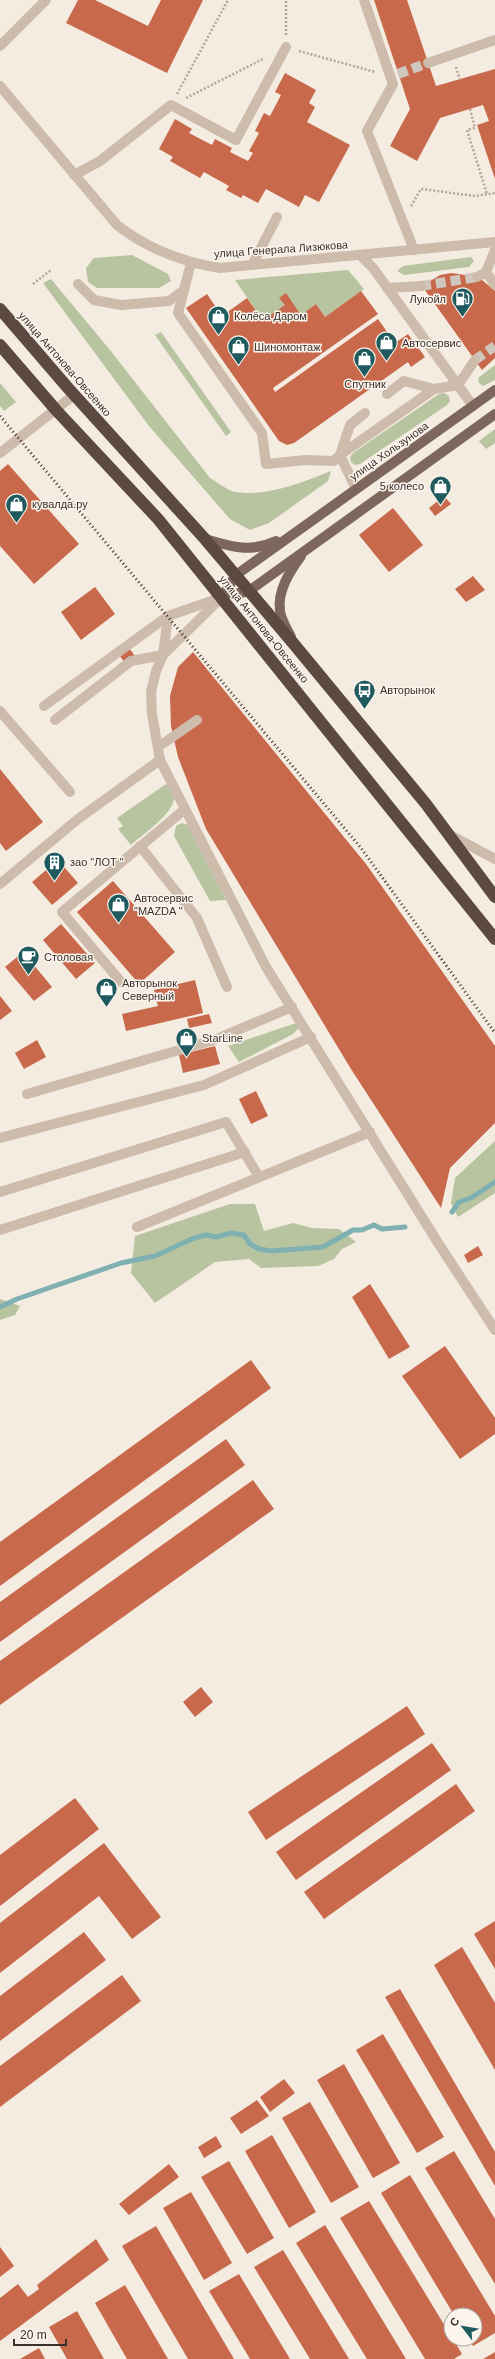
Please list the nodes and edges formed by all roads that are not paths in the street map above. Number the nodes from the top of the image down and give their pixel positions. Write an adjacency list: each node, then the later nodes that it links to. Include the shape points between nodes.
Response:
1 (46, 0): 4 (street)
2 (364, 0): 11 (street, via 394,75 393,84 367,130)
3 (495, 40): 6 (street)
4 (0, 46)
5 (286, 47): 8 (street, via 236,140 172,105 100,161)
6 (428, 63)
7 (0, 86): 8 (street, улица Генерала Лизюкова)
8 (74, 175): 14 (street, улица Генерала Лизюкова, via 117,225 137,241)
9 (277, 217): 15 (street)
10 (495, 242): 11 (street, улица Генерала Лизюкова)
11 (414, 250): 13 (street, улица Генерала Лизюкова)
12 (495, 250): 16 (street)
13 (360, 255): 15 (street, улица Генерала Лизюкова); 21 (street)
14 (191, 263): 15 (street, улица Генерала Лизюкова, via 220,268); 22 (street)
15 (252, 265)
16 (486, 272): 17 (street); 19 (street)
17 (477, 277)
18 (78, 284): 22 (street, via 94,300 121,305 169,301)
19 (495, 285)
20 (421, 286): 21 (street)
21 (387, 288): 26 (street)
22 (184, 290): 36 (street, via 178,313 262,433 266,464 306,460 334,461)
23 (0, 309): 30 (highway, улица Антонова-Овсеенко)
24 (0, 345): 32 (highway, улица Антонова-Овсеенко)
25 (475, 360): 26 (street)
26 (458, 385): 27 (street); 31 (street)
27 (434, 389): 29 (street, via 404,381); 36 (street)
28 (495, 390): 31 (main road, улица Хользунова)
29 (387, 394)
30 (74, 395): 32 (street); 39 (highway, улица Антонова-Овсеенко)
31 (473, 406): 37 (main road, улица Хользунова)
32 (56, 410): 35 (street); 43 (highway, улица Антонова-Овсеенко, via 158,519)
33 (365, 413): 36 (street, via 350,425)
34 (495, 414): 40 (main road)
35 (0, 454)
36 (340, 455): 37 (street)
37 (356, 490): 38 (main road, улица Хользунова)
38 (296, 532): 39 (main road, улица Хользунова, via 261,548 235,548); 41 (main road, улица Хользунова)
39 (205, 539): 41 (highway, улица Антонова-Овсеенко)
40 (308, 548): 42 (main road); 45 (main road, via 293,567 282,591 280,611)
41 (236, 575): 42 (highway, улица Антонова-Овсеенко); 43 (main road, улица Хользунова)
42 (249, 591): 43 (main road); 45 (highway, улица Антонова-Овсеенко)
43 (222, 597): 44 (street); 46 (street); 60 (highway, улица Антонова-Овсеенко)
44 (168, 616): 46 (street); 47 (street)
45 (293, 643): 55 (highway, улица Антонова-Овсеенко)
46 (163, 655): 49 (street, via 131,661); 51 (street, via 151,692)
47 (44, 706)
48 (0, 711): 53 (street)
49 (55, 720)
50 (197, 720): 51 (street)
51 (158, 747): 52 (street)
52 (160, 760): 54 (street); 58 (street, via 78,819)
53 (70, 792)
54 (185, 809): 56 (street); 63 (street, via 266,967)
55 (448, 834): 57 (street); 59 (highway, улица Антонова-Овсеенко)
56 (140, 846): 61 (street, via 62,912); 62 (street, via 197,918)
57 (495, 860)
58 (0, 884)
59 (495, 897)
60 (495, 939)
61 (121, 982)
62 (227, 987)
63 (292, 1007): 64 (street); 65 (street, via 214,1040)
64 (311, 1037): 66 (street); 67 (street, via 204,1085)
65 (27, 1094)
66 (370, 1132): 69 (street); 73 (street)
67 (0, 1138)
68 (245, 1152): 69 (street); 70 (street, via 226,1122); 72 (street)
69 (260, 1177): 71 (street)
70 (0, 1192)
71 (137, 1227)
72 (0, 1230)
73 (495, 1330)

